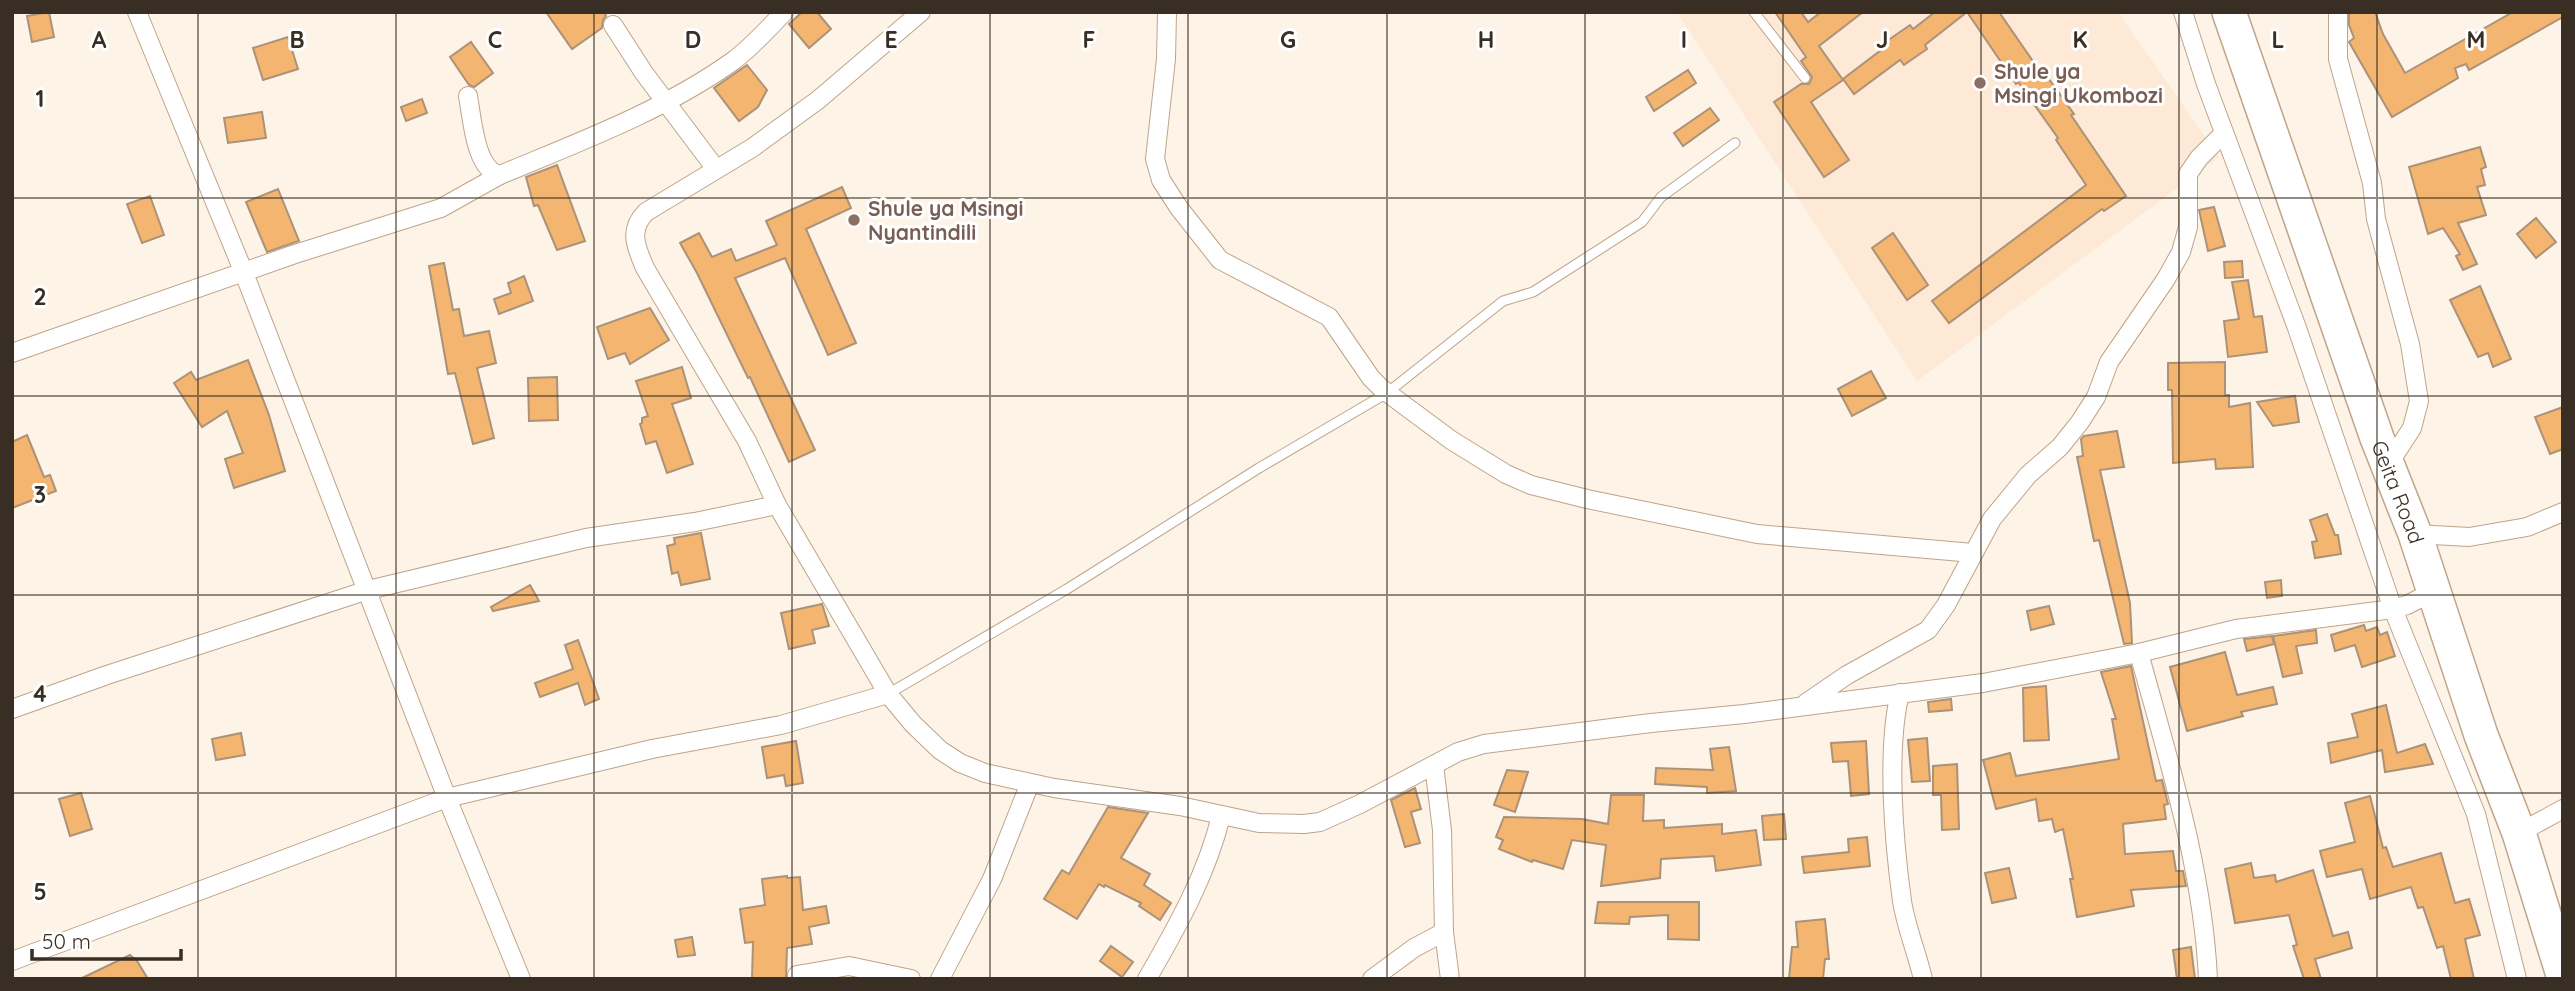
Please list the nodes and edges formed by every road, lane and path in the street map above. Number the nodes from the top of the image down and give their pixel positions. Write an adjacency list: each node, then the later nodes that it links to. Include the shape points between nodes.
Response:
1 (137, 12): 17 (street)
2 (784, 12): 12 (street, via 736,59)
3 (1167, 12): 19 (street, via 1155,159 1161,180 1220,260 1329,317 1371,378)
4 (1754, 12): 10 (lane)
5 (2183, 12): 13 (street)
6 (2229, 12): 20 (highway, Geita Road)
7 (2338, 12): 20 (street, via 2338,59 2372,183 2419,401 2412,428)
8 (918, 13): 15 (street, via 818,100)
9 (613, 25): 12 (street)
10 (1805, 78)
11 (468, 96): 16 (street, via 482,159 488,170)
12 (666, 101): 15 (street); 16 (street)
13 (2224, 133): 24 (street, via 2188,174 2189,227 2181,252 2109,362 2096,397 2060,447 2006,501); 27 (street, via 2297,328)
14 (1735, 143): 19 (lane, via 1661,197 1642,222 1533,292 1503,301)
15 (716, 169): 21 (street, via 646,212 634,237 645,268 747,441)
16 (500, 175): 17 (street, via 441,208)
17 (244, 274): 18 (street); 25 (street)
18 (12, 354)
19 (1387, 393): 24 (street, via 1451,440 1531,485 1757,534); 30 (lane)
20 (2388, 465): 23 (highway, Geita Road)
21 (777, 505): 25 (street, via 586,538); 30 (street)
22 (2563, 512): 23 (street, via 2527,527 2469,537)
23 (2415, 534): 26 (highway, Geita Road)
24 (1973, 553): 31 (street, via 1928,630)
25 (368, 590): 32 (street); 35 (street)
26 (2434, 591): 27 (street); 38 (highway, Geita Road)
27 (2393, 609): 28 (street, via 2236,629); 51 (street, via 2476,814)
28 (2139, 653): 29 (street, via 1983,683); 50 (street, via 2191,854 2206,939)
29 (1900, 693): 31 (street); 49 (street, via 1893,748 1896,836 1902,901)
30 (888, 694): 34 (street, via 912,724 960,763); 35 (street, via 781,725 652,749)
31 (1802, 706): 33 (street, via 1484,744)
32 (12, 709)
33 (1434, 765): 37 (street, via 1320,822 1259,823); 39 (street, via 1442,831)
34 (1030, 783): 37 (street); 45 (street, via 992,879)
35 (447, 797): 40 (street); 43 (street)
36 (2563, 809): 38 (street)
37 (1221, 816): 46 (street, via 1213,850)
38 (2519, 833): 42 (highway, Geita Road)
39 (1444, 932): 47 (street); 48 (street)
40 (12, 961)
41 (797, 975): 44 (street, via 849,966)
42 (2563, 975)
43 (521, 979)
44 (911, 979)
45 (940, 979)
46 (1147, 979)
47 (1372, 979)
48 (1450, 979)
49 (1923, 979)
50 (2207, 979)
51 (2517, 979)

